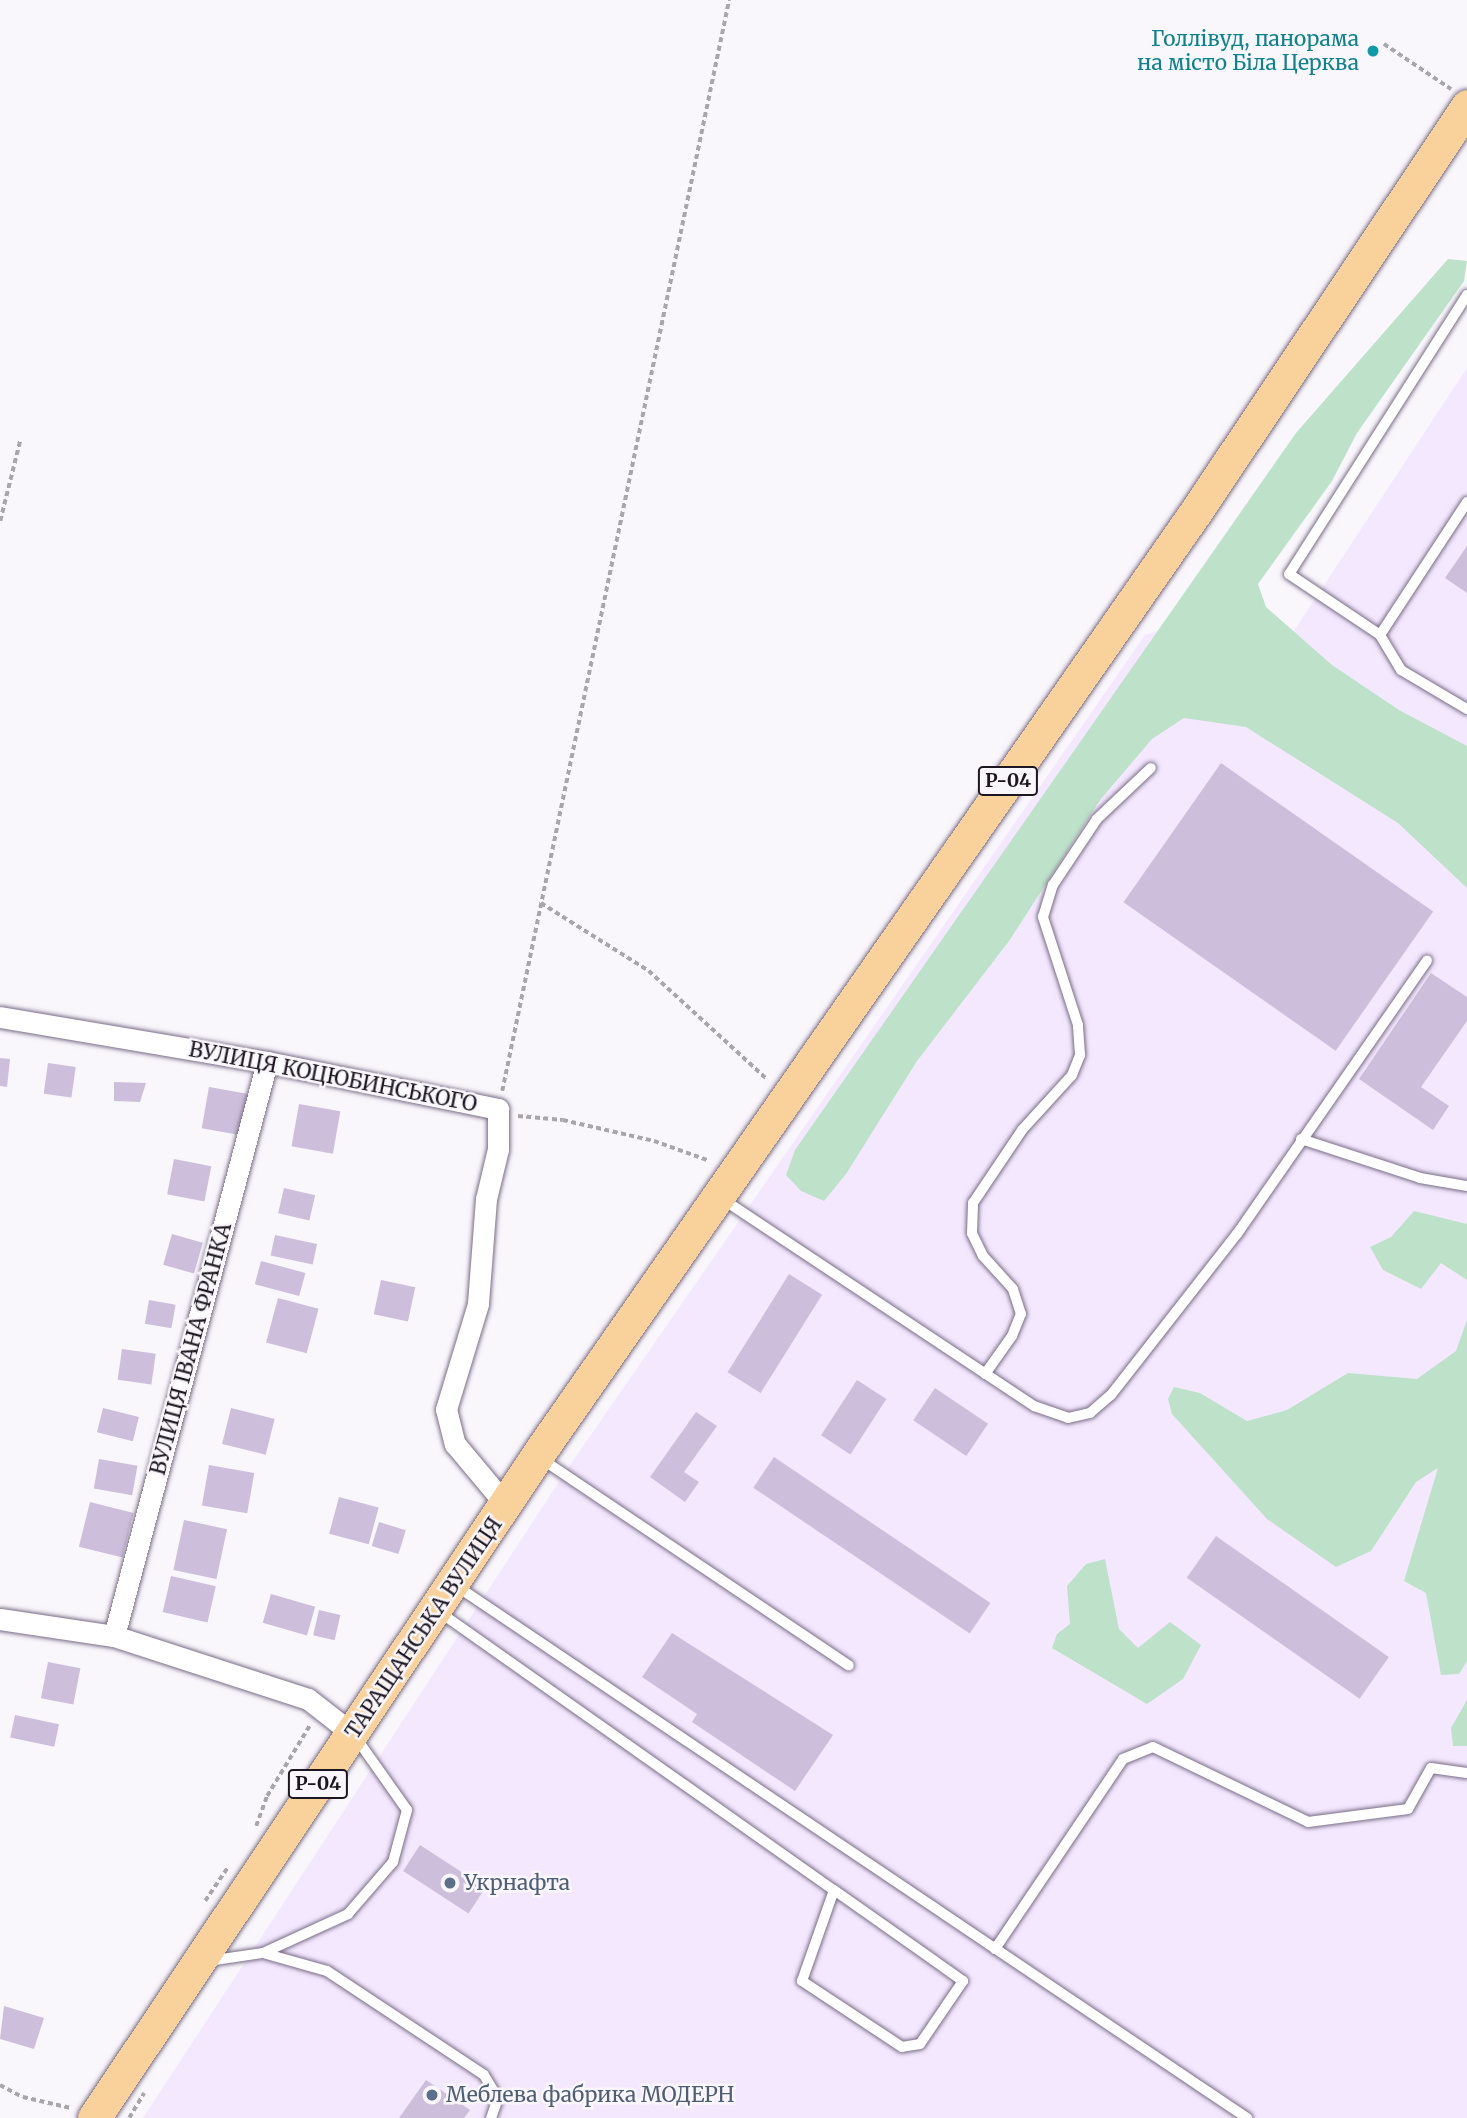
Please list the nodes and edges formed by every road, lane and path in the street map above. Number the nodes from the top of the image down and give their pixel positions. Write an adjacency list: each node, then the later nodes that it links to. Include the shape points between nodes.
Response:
1 (729, 0): 11 (path)
2 (1384, 44): 3 (path)
3 (1462, 100): 15 (main road, Р-04, via 1197,510)
4 (1467, 295): 8 (lane, via 1289,574)
5 (20, 441): 7 (path)
6 (1467, 502): 8 (lane)
7 (0, 521)
8 (1380, 635): 9 (lane, via 1401,670)
9 (1467, 709)
10 (1151, 768): 20 (lane, via 1097,819 1053,885 1043,917 1077,1025 1080,1055 1072,1075 1022,1130 973,1203 972,1233 983,1256 1013,1289 1021,1314 1012,1336)
11 (541, 903): 15 (path, via 649,971); 16 (path)
12 (1427, 961): 17 (lane)
13 (0, 1017): 14 (street, ВУЛИЦЯ КОЦЮБИНСЬКОГО)
14 (267, 1062): 16 (street, ВУЛИЦЯ КОЦЮБИНСЬКОГО); 25 (street, ВУЛИЦЯ ІВАНА ФРАНКА)
15 (788, 1097): 18 (main road, Р-04)
16 (498, 1109): 18 (path, via 526,1119 564,1120 654,1141); 22 (street, ВУЛИЦЯ КОЦЮБИНСЬКОГО, via 498,1149 486,1199 478,1304 446,1409 455,1444)
17 (1301, 1139): 19 (lane, via 1420,1178); 20 (lane, via 1229,1244 1111,1395 1090,1413 1068,1418 1034,1406)
18 (727, 1185): 20 (lane); 21 (main road, Р-04)
19 (1467, 1186)
20 (985, 1374)
21 (539, 1453): 22 (main road, ТАРАЩАНСЬКА ВУЛИЦЯ / Р-04); 26 (lane)
22 (506, 1505): 23 (main road, ТАРАЩАНСЬКА ВУЛИЦЯ / Р-04)
23 (444, 1597): 28 (main road, ТАРАЩАНСЬКА ВУЛИЦЯ / Р-04); 32 (lane); 34 (lane)
24 (0, 1619): 25 (street)
25 (114, 1636): 27 (street, via 308,1699)
26 (849, 1666)
27 (320, 1708): 28 (street); 30 (path, via 267,1796)
28 (353, 1734): 35 (lane, via 407,1810 393,1863 348,1914); 36 (main road, ТАРАЩАНСЬКА ВУЛИЦЯ / Р-04)
29 (1467, 1773): 34 (lane, via 1431,1768 1408,1809 1308,1822 1153,1747 1123,1759)
30 (253, 1833)
31 (237, 1856): 33 (path)
32 (834, 1890): 32 (lane, via 963,1981 920,2044 902,2047 802,1981)
33 (198, 1913)
34 (995, 1948): 40 (lane)
35 (263, 1953): 36 (lane); 39 (lane, via 327,1971 484,2075 498,2098)
36 (195, 1964): 38 (main road, ТАРАЩАНСЬКА ВУЛИЦЯ / Р-04)
37 (0, 2085): 38 (path, via 23,2097)
38 (95, 2116)
39 (491, 2118)
40 (1247, 2118)

